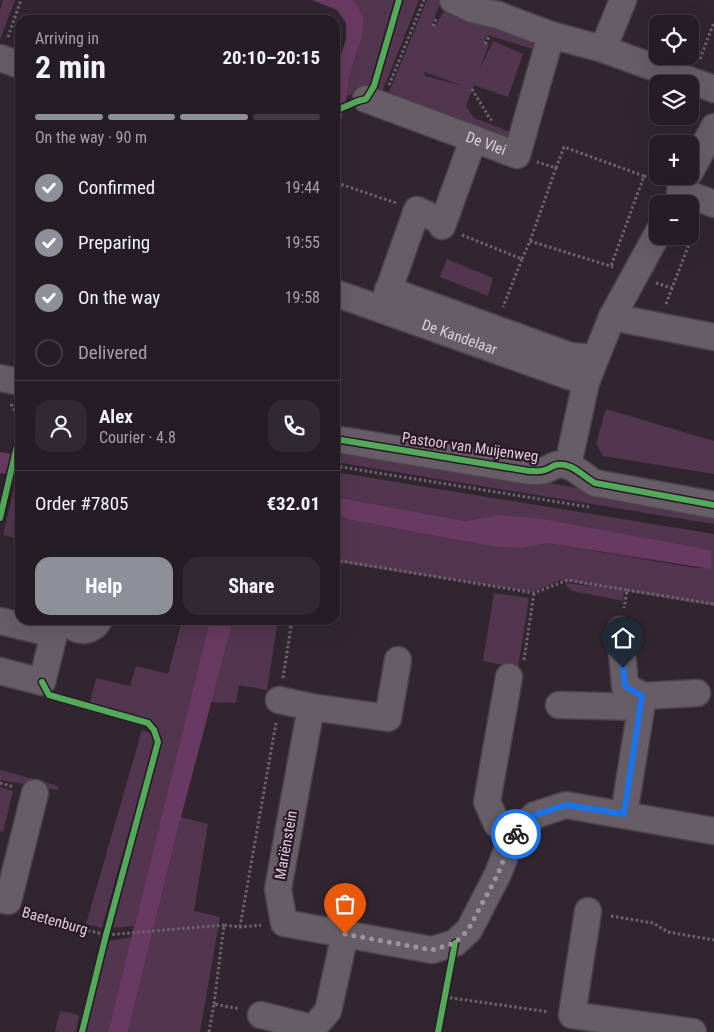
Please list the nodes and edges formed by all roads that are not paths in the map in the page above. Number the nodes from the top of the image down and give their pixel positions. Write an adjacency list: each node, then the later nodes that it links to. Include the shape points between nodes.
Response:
1 (623, 0): 5 (street)
2 (467, 3): 3 (street)
3 (551, 35): 5 (street); 10 (street, De Vlei, via 520,144)
4 (3, 49): 6 (street)
5 (603, 50): 7 (street)
6 (15, 60)
7 (703, 85)
8 (373, 102): 10 (street, De Vlei)
9 (714, 127): 11 (street)
10 (473, 140): 15 (street, via 443,224 417,210)
11 (683, 186): 12 (street)
12 (714, 204)
13 (651, 245): 16 (street)
14 (340, 293): 15 (street, De Kandelaar)
15 (385, 300): 18 (street, via 495,329 570,356); 21 (street, De Kandelaar)
16 (612, 317): 17 (street); 18 (street)
17 (714, 337)
18 (595, 358): 21 (street)
19 (0, 378): 20 (street)
20 (15, 381)
21 (586, 382): 23 (street)
22 (340, 440): 23 (street, Pastoor van Muijenweg, via 529,472)
23 (568, 465): 24 (street, via 595,483)
24 (714, 505)
25 (0, 621): 26 (street)
26 (15, 622)
27 (51, 625): 29 (street)
28 (94, 625): 29 (street, via 87,630)
29 (64, 626): 32 (street, via 42,682)
30 (620, 630): 36 (street, via 625,686)
31 (398, 660): 38 (street, via 388,718)
32 (0, 671)
33 (509, 677): 42 (street, via 487,802 497,824)
34 (697, 693): 36 (street)
35 (279, 700): 38 (street)
36 (642, 702): 37 (street); 40 (street)
37 (559, 705)
38 (311, 707): 46 (street, Mariënstein, via 278,889 284,923)
39 (35, 792): 43 (street, Baetenburg)
40 (624, 814): 41 (street); 42 (street, via 566,805 535,815)
41 (714, 831)
42 (512, 838): 46 (street, via 498,874 468,930 455,943 432,950)
43 (10, 855): 44 (street, Baetenburg)
44 (4, 900)
45 (588, 911): 49 (street, via 572,1015)
46 (345, 934): 48 (street, via 328,1011)
47 (261, 1015): 48 (street)
48 (312, 1030)
49 (693, 1032)

